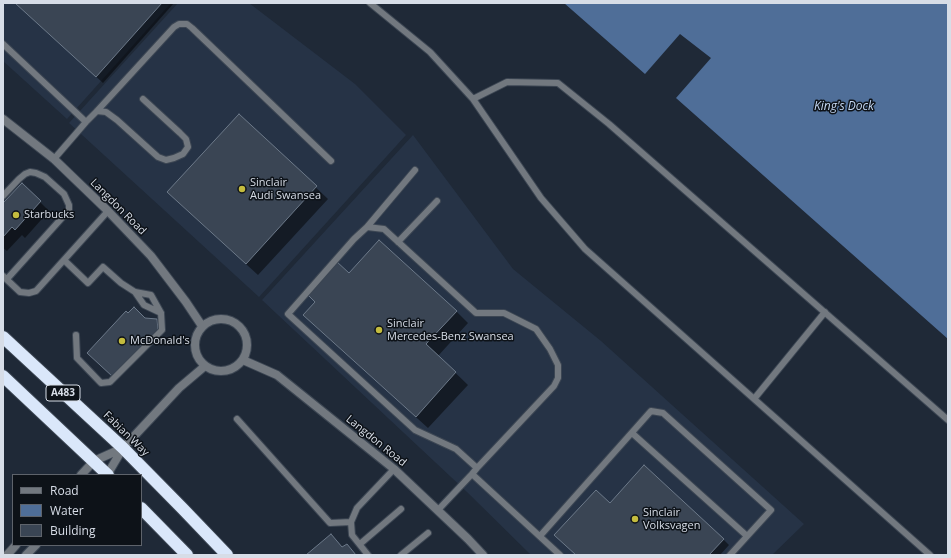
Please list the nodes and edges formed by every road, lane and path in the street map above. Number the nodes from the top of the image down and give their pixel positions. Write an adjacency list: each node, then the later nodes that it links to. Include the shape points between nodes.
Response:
1 (370, 3): 4 (lane, via 430,52)
2 (3, 44): 7 (lane)
3 (143, 99): 5 (lane, via 186,139 188,147 183,154 166,160 158,157 117,120 106,112)
4 (473, 99): 19 (lane, via 507,82 558,83 609,124); 27 (lane, via 541,198 585,249)
5 (97, 111): 7 (lane); 9 (lane, via 174,27 186,24)
6 (3, 119): 8 (street, Langdon Road)
7 (86, 122): 8 (lane)
8 (54, 159): 13 (street, Langdon Road)
9 (331, 162)
10 (415, 170): 14 (lane)
11 (3, 196): 17 (lane, via 24,174 30,172 45,177 64,194 69,205 69,210)
12 (437, 200): 15 (lane)
13 (108, 211): 16 (lane); 21 (street, Langdon Road, via 151,256)
14 (367, 227): 15 (lane, via 384,229); 33 (lane, via 288,314 415,430 456,449)
15 (398, 242): 33 (lane, via 476,313 504,313 536,329 558,365 558,378 554,386)
16 (64, 260): 17 (lane, via 36,291 20,292); 18 (lane, via 88,283 103,266)
17 (5, 277)
18 (135, 292): 20 (lane, via 144,305); 20 (lane, via 151,295)
19 (825, 312): 27 (lane); 29 (lane)
20 (160, 313): 22 (lane, via 162,330 110,382 101,383 77,358)
21 (202, 326): 24 (street, via 209,321 226,318 242,327 248,344); 25 (street, via 197,333 195,351)
22 (76, 335)
23 (3, 337): 31 (highway, Fabian Way / A483)
24 (243, 360): 25 (street, via 229,370 212,370); 34 (street, Langdon Road, via 277,375)
25 (205, 366): 31 (street, via 179,388)
26 (3, 376): 32 (highway, A483)
27 (754, 399): 58 (lane)
28 (237, 419): 42 (lane, via 330,523)
29 (948, 420)
30 (632, 433): 44 (lane); 45 (lane); 45 (lane, via 651,412 663,413 771,510)
31 (123, 448): 32 (street); 37 (street); 52 (highway, Fabian Way / A483)
32 (94, 461): 35 (street); 36 (highway, A483)
33 (477, 468): 38 (lane)
34 (394, 469): 41 (street, Langdon Road); 42 (lane, via 357,508)
35 (82, 474)
36 (106, 474)
37 (108, 474)
38 (472, 474): 41 (lane); 44 (lane)
39 (142, 509): 51 (highway)
40 (401, 509): 46 (lane)
41 (438, 510): 55 (street, Langdon Road)
42 (351, 522): 46 (lane, via 352,535)
43 (428, 533): 54 (lane)
44 (540, 536): 56 (lane)
45 (747, 536): 57 (lane)
46 (360, 544): 53 (lane)
47 (15, 546): 49 (street)
48 (35, 546): 50 (street)
49 (7, 555)
50 (26, 555)
51 (188, 555)
52 (227, 555)
53 (368, 555)
54 (401, 555)
55 (483, 555)
56 (560, 555)
57 (730, 555)
58 (930, 555)

